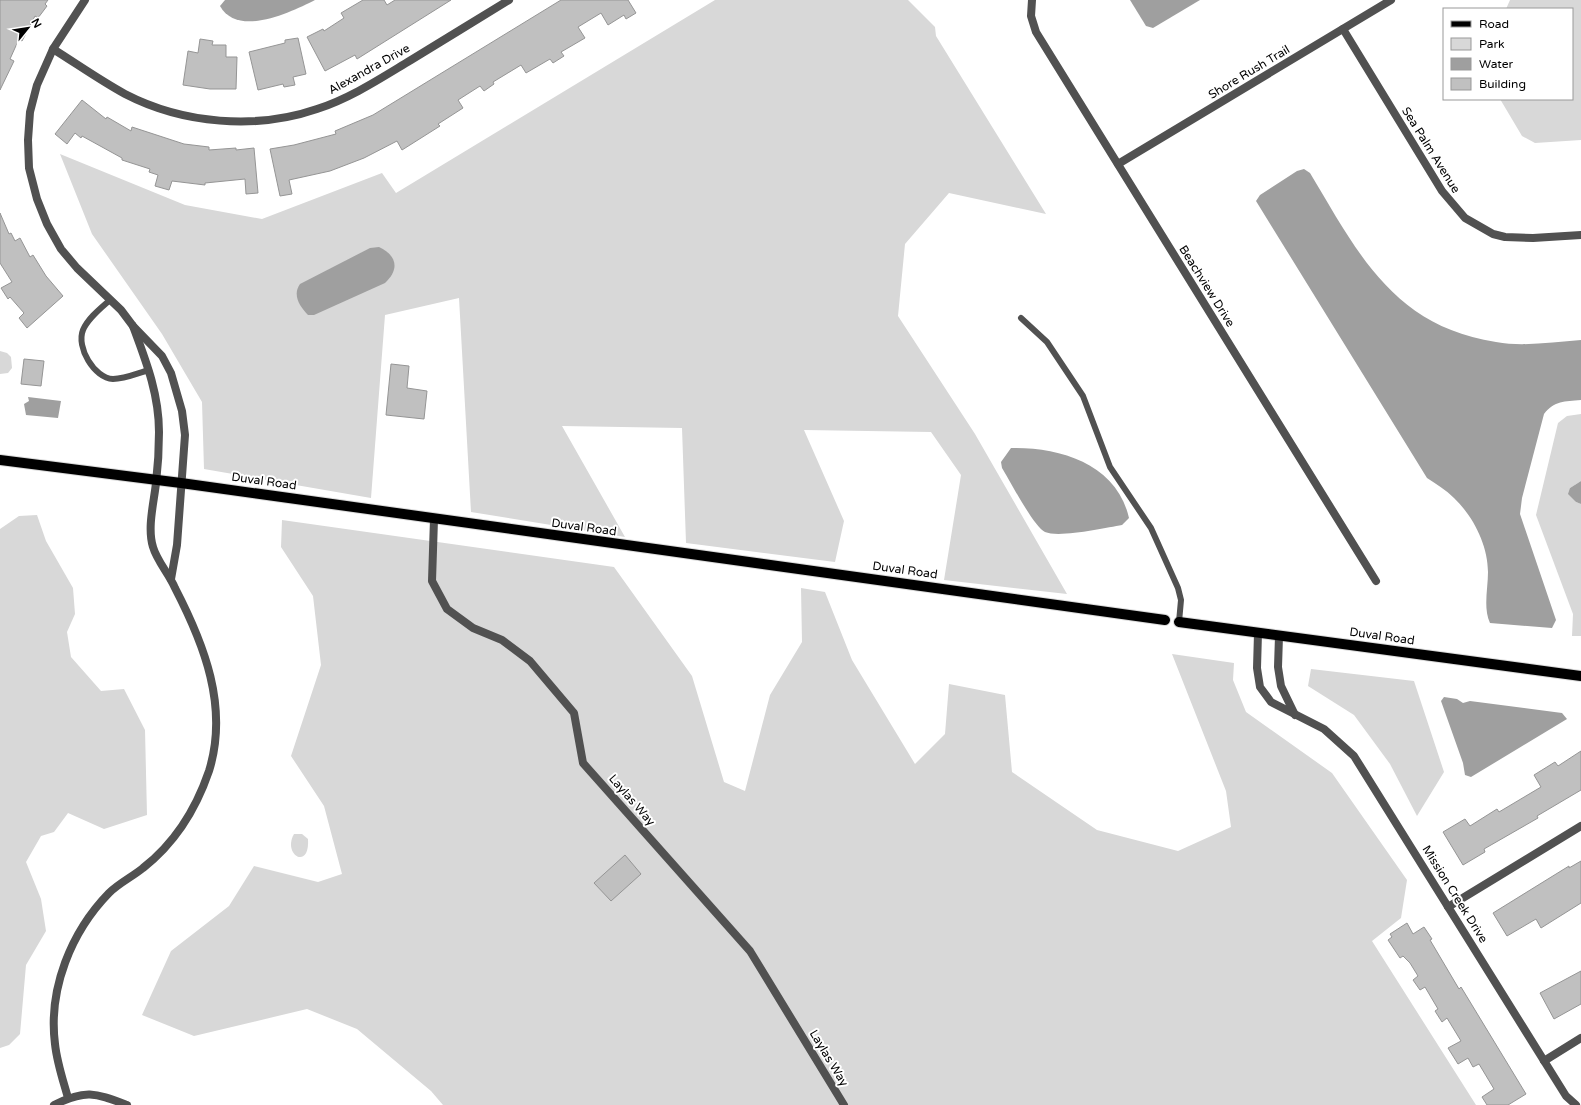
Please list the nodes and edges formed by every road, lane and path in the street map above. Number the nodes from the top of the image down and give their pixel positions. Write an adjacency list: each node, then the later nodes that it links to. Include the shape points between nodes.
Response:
1 (85, 0): 6 (street)
2 (509, 0): 6 (street, Alexandra Drive, via 372,84 344,98 316,110 263,121 210,120 150,105 126,94)
3 (1032, 0): 7 (street, Beachview Drive, via 1036,32)
4 (1391, 0): 5 (street, Shore Rush Trail)
5 (1343, 30): 7 (street, Shore Rush Trail); 8 (street, Sea Palm Avenue, via 1442,191 1465,218 1493,234 1505,237)
6 (53, 49): 9 (street, via 36,85 30,112 30,168 36,197 61,249)
7 (1118, 164): 18 (street, Beachview Drive)
8 (1581, 235)
9 (110, 300): 11 (street); 12 (lane, via 90,319 83,330 82,343 88,359 99,374 113,379)
10 (1021, 318): 20 (lane, via 1047,342 1083,396 1110,466 1151,528 1178,588)
11 (133, 326): 12 (street); 15 (street, via 162,356 172,373 182,411 185,436)
12 (149, 370): 14 (street, via 156,399 159,431)
13 (0, 460): 14 (main road, Duval Road)
14 (156, 481): 15 (main road, Duval Road); 17 (street, via 151,530 153,547)
15 (181, 483): 16 (main road, Duval Road); 17 (street, via 177,545)
16 (434, 519): 19 (main road, Duval Road); 32 (street, Laylas Way, via 432,581 447,609 473,628 502,640 530,660 574,713 583,763 750,951)
17 (171, 579): 29 (street, via 195,626 206,655 216,708 213,751 199,796 183,825 159,854 110,893 80,930 69,951 56,994 54,1019 55,1043)
18 (1376, 581)
19 (1165, 620)
20 (1179, 622): 21 (main road, Duval Road)
21 (1258, 632): 22 (main road, Duval Road); 24 (street, Mission Creek Drive, via 1257,668 1260,687 1271,702)
22 (1279, 636): 23 (main road, Duval Road); 24 (street, via 1278,667 1281,686)
23 (1581, 676)
24 (1295, 715): 26 (street, Mission Creek Drive, via 1324,729 1354,756)
25 (1581, 826): 26 (street)
26 (1448, 907): 28 (street, Mission Creek Drive)
27 (1581, 1038): 28 (street)
28 (1544, 1061): 33 (street, Mission Creek Drive, via 1566,1096)
29 (68, 1098): 30 (street); 31 (street, via 83,1094 101,1095)
30 (54, 1105)
31 (127, 1105)
32 (844, 1105)
33 (1576, 1105)

